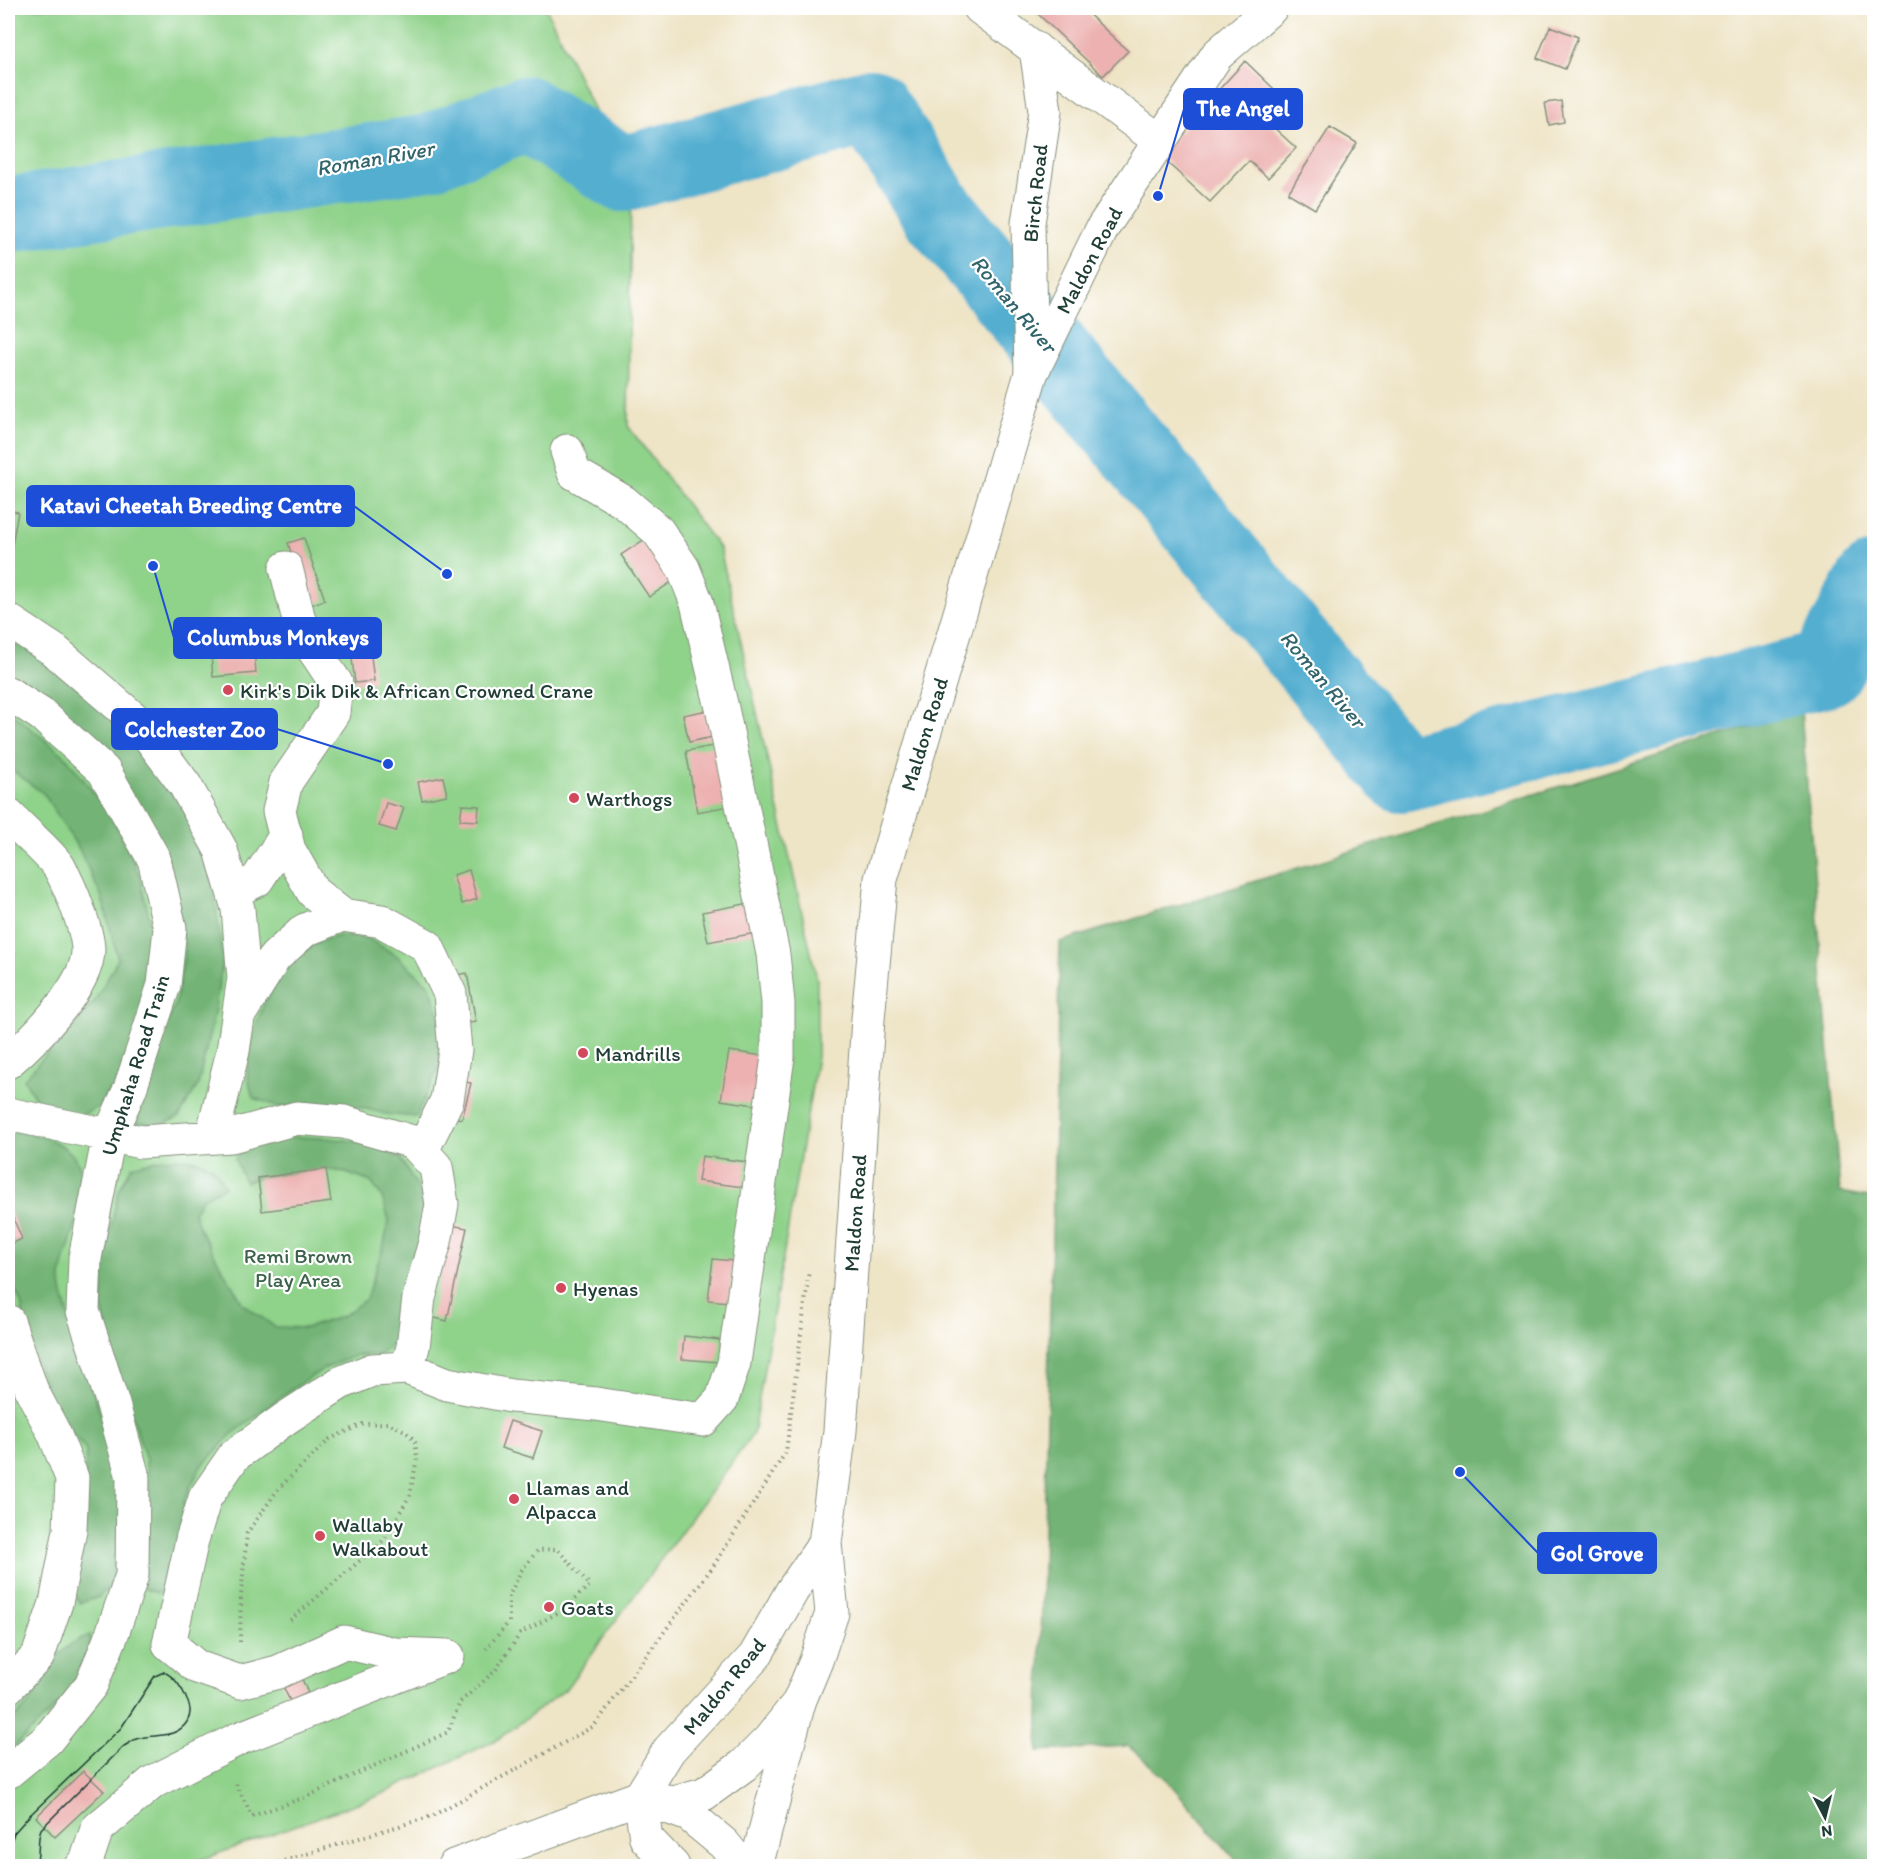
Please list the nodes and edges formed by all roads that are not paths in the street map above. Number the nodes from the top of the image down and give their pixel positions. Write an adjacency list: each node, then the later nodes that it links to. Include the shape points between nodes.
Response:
1 (980, 8): 3 (street)
2 (1271, 8): 4 (street, Maldon Road, via 1217,55)
3 (1036, 49): 4 (street); 5 (street, Birch Road, via 1045,111 1028,223)
4 (1160, 141): 5 (street, Maldon Road, via 1103,227)
5 (1031, 374): 22 (street, Maldon Road, via 881,879 845,1374)
6 (567, 451): 21 (street, via 574,473 624,502 658,531 683,568 697,603 722,708 773,954 778,1057 734,1363 722,1399 703,1420 511,1396 447,1384)
7 (286, 568): 11 (street, via 302,632 336,683 333,713 286,782 279,811)
8 (8, 620): 12 (street, via 55,651 138,722 185,785 220,850)
9 (8, 693): 17 (street, Umphaha Road Train, via 42,715 104,771 154,859 171,928 164,985 130,1089)
10 (8, 815): 15 (street, via 58,866 80,916 88,950 79,983 30,1043)
11 (286, 835): 12 (street, via 257,880); 13 (street, via 313,892)
12 (233, 892): 14 (street, via 244,978)
13 (342, 915): 14 (street, via 305,930 275,957); 19 (street, via 382,921 427,946 450,994 455,1050 447,1100)
14 (238, 1016): 18 (street)
15 (8, 1062)
16 (8, 1114): 17 (street)
17 (110, 1136): 18 (street, via 141,1142); 25 (street, Umphaha Road Train, via 85,1258 83,1311 134,1477 132,1575 91,1685 47,1740)
18 (212, 1137): 19 (street, via 231,1136 297,1118 344,1122 414,1142)
19 (422, 1151): 21 (street, via 435,1167 442,1204)
20 (8, 1321): 23 (street, via 32,1391 72,1478 70,1530 56,1603 38,1656)
21 (407, 1368): 27 (street, via 372,1370 340,1383 234,1456 205,1498 169,1644 197,1667 240,1682 278,1672 344,1641 395,1654 448,1656 238,1739 153,1782 97,1829)
22 (825, 1543): 24 (street, Maldon Road, via 832,1613); 26 (street, Maldon Road, via 755,1656 669,1750)
23 (8, 1687)
24 (799, 1702): 26 (street, Maldon Road, via 744,1765 704,1794 674,1802); 31 (street)
25 (8, 1772)
26 (640, 1797): 28 (street, Maldon Road); 29 (street, via 646,1838); 30 (street, via 689,1815 724,1844)
27 (82, 1866)
28 (454, 1866)
29 (673, 1866)
30 (741, 1866)
31 (756, 1866)

